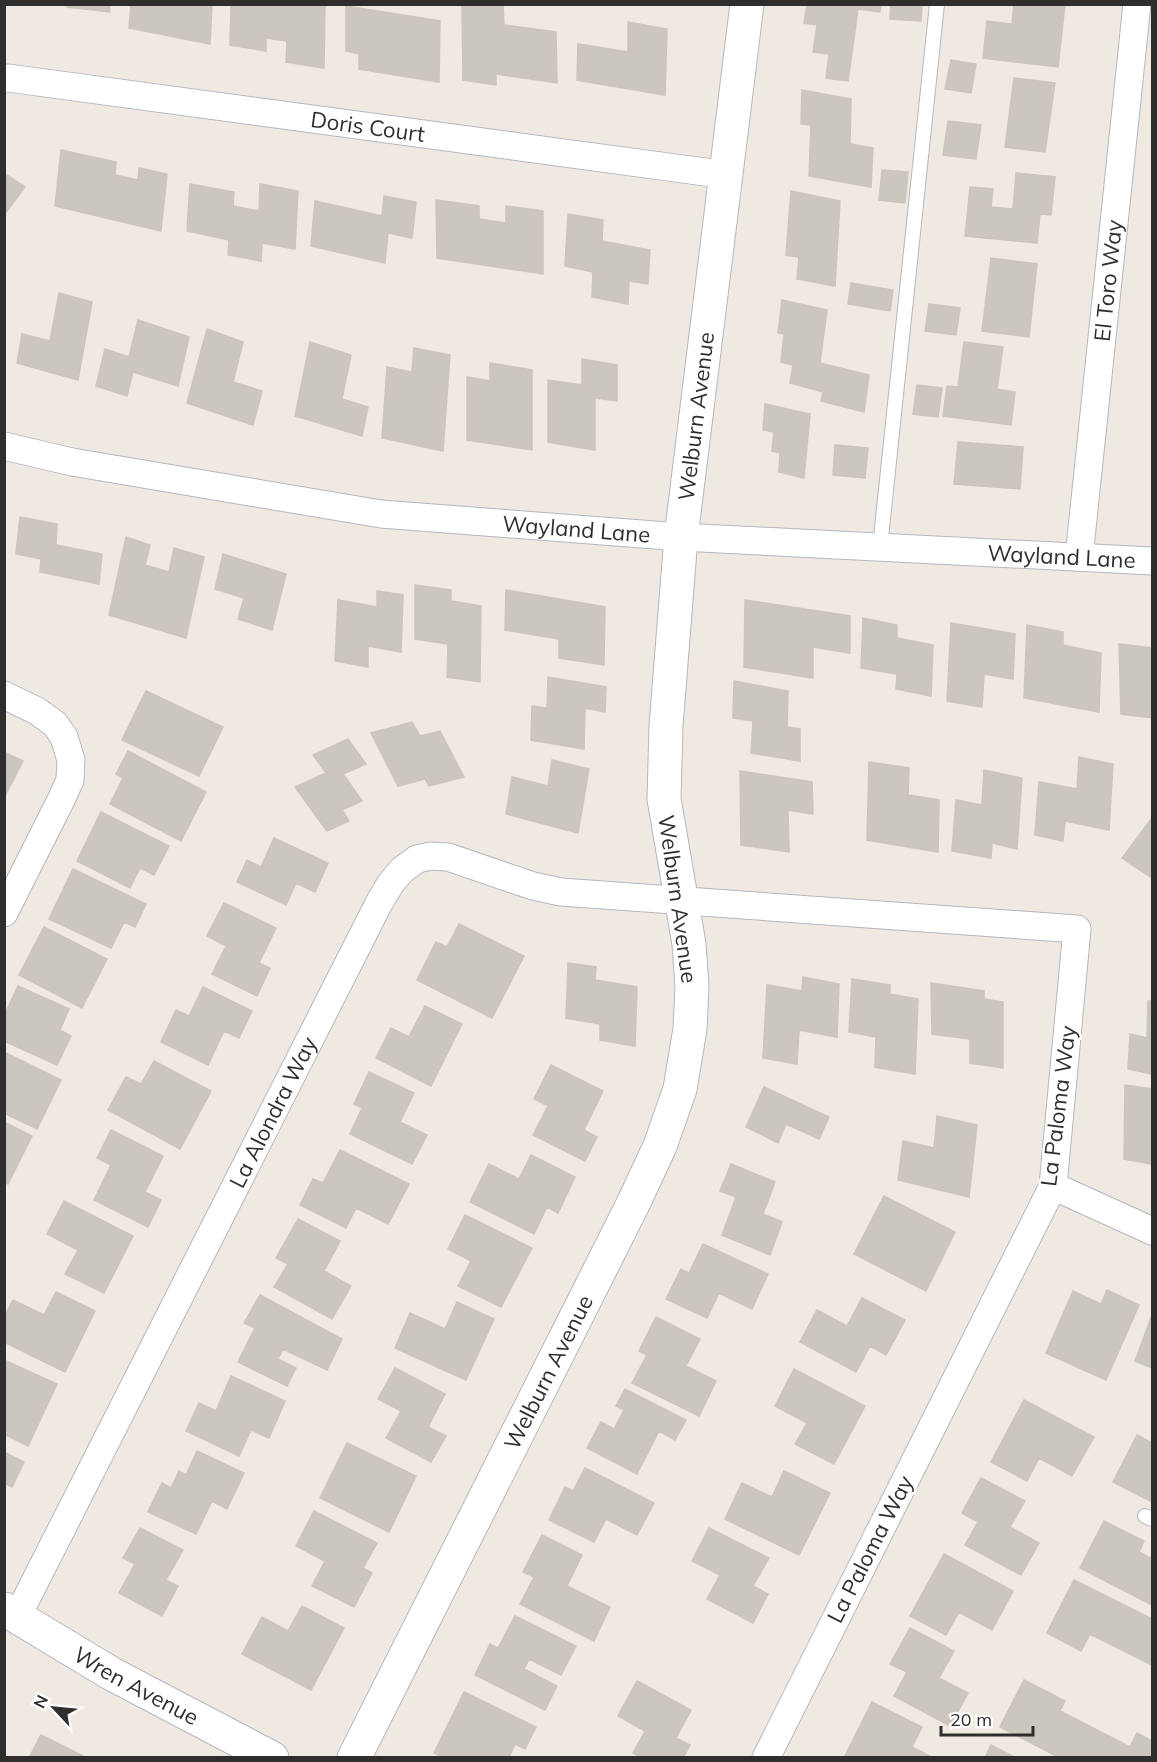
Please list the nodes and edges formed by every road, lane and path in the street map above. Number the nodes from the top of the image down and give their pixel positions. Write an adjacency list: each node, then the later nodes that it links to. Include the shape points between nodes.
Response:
1 (747, 4): 5 (main road, Welburn Avenue)
2 (937, 4): 8 (lane)
3 (1137, 4): 9 (street, El Toro Way)
4 (9, 78): 5 (street, Doris Court)
5 (727, 175): 7 (main road, Welburn Avenue)
6 (4, 446): 7 (street, Wayland Lane, via 72,462 381,514)
7 (681, 537): 8 (street, Wayland Lane); 12 (main road, Welburn Avenue, via 664,799)
8 (880, 547): 9 (street, Wayland Lane)
9 (1079, 557): 10 (street, Wayland Lane)
10 (1152, 561)
11 (4, 694): 13 (street, via 55,724 71,760 70,780)
12 (683, 902): 14 (street, La Paloma Way, via 1077,929); 16 (street, La Alondra Way, via 561,892 448,857 417,859 402,870 379,903); 18 (main road, Welburn Avenue, via 692,986 690,1029 680,1089 660,1146)
13 (4, 913)
14 (1053, 1186): 15 (street); 19 (street, La Paloma Way)
15 (1152, 1231)
16 (11, 1613): 17 (main road, Wren Avenue, via 112,1674)
17 (272, 1758)
18 (354, 1758)
19 (766, 1758)

